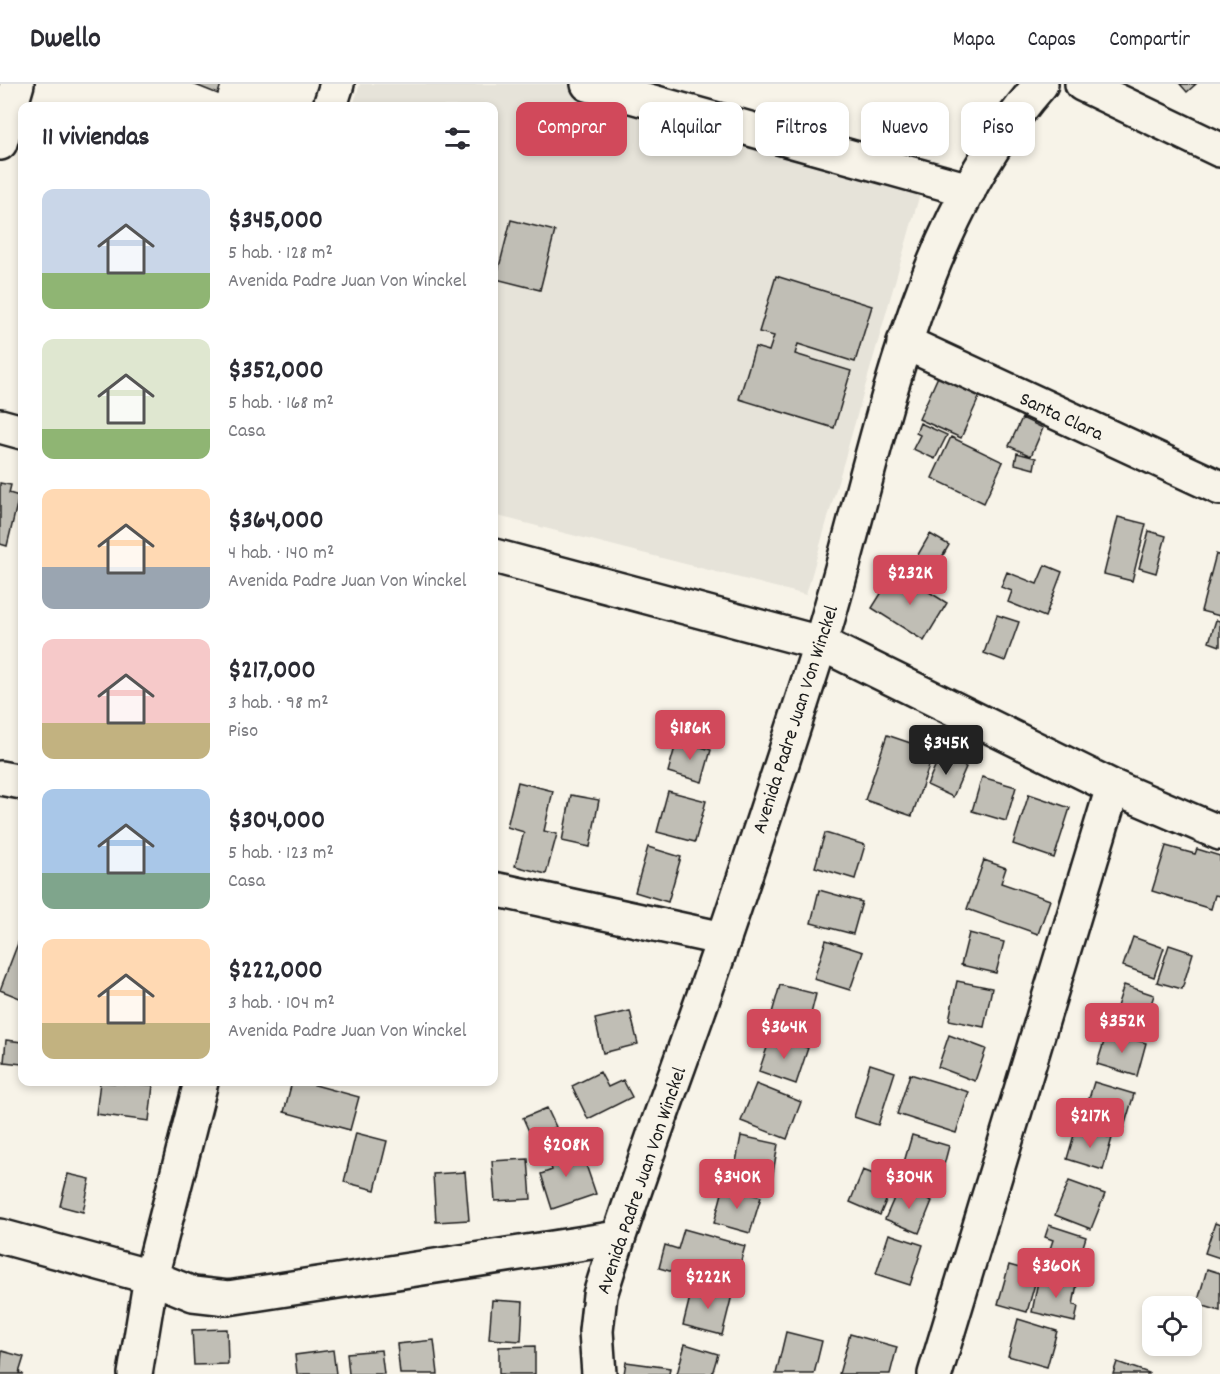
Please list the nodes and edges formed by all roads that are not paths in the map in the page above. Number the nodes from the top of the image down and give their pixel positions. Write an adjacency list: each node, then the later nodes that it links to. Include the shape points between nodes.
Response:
1 (17, 84): 7 (street)
2 (337, 84): 6 (street)
3 (588, 84): 9 (street)
4 (1041, 84): 9 (street, Avenida Padre Juan Von Winckel, via 980,166)
5 (1082, 84): 8 (street)
6 (331, 102)
7 (0, 143)
8 (1220, 150)
9 (969, 190): 10 (street, Avenida Padre Juan Von Winckel)
10 (904, 342): 13 (street, Santa Clara); 15 (street, Avenida Padre Juan Von Winckel)
11 (0, 426): 12 (street)
12 (18, 431)
13 (1220, 488)
14 (498, 557): 15 (street)
15 (820, 643): 18 (street); 21 (street, Avenida Padre Juan Von Winckel)
16 (0, 777): 17 (street)
17 (18, 781)
18 (1113, 787): 19 (street); 28 (street)
19 (1220, 833)
20 (498, 889): 21 (street)
21 (724, 939): 24 (street, Avenida Padre Juan Von Winckel)
22 (200, 1086): 25 (street)
23 (0, 1236): 25 (street)
24 (617, 1238): 25 (street, via 228,1298 193,1294); 27 (street, Avenida Padre Juan Von Winckel, via 600,1295 596,1331)
25 (151, 1277): 26 (street)
26 (135, 1374)
27 (599, 1374)
28 (935, 1374)

